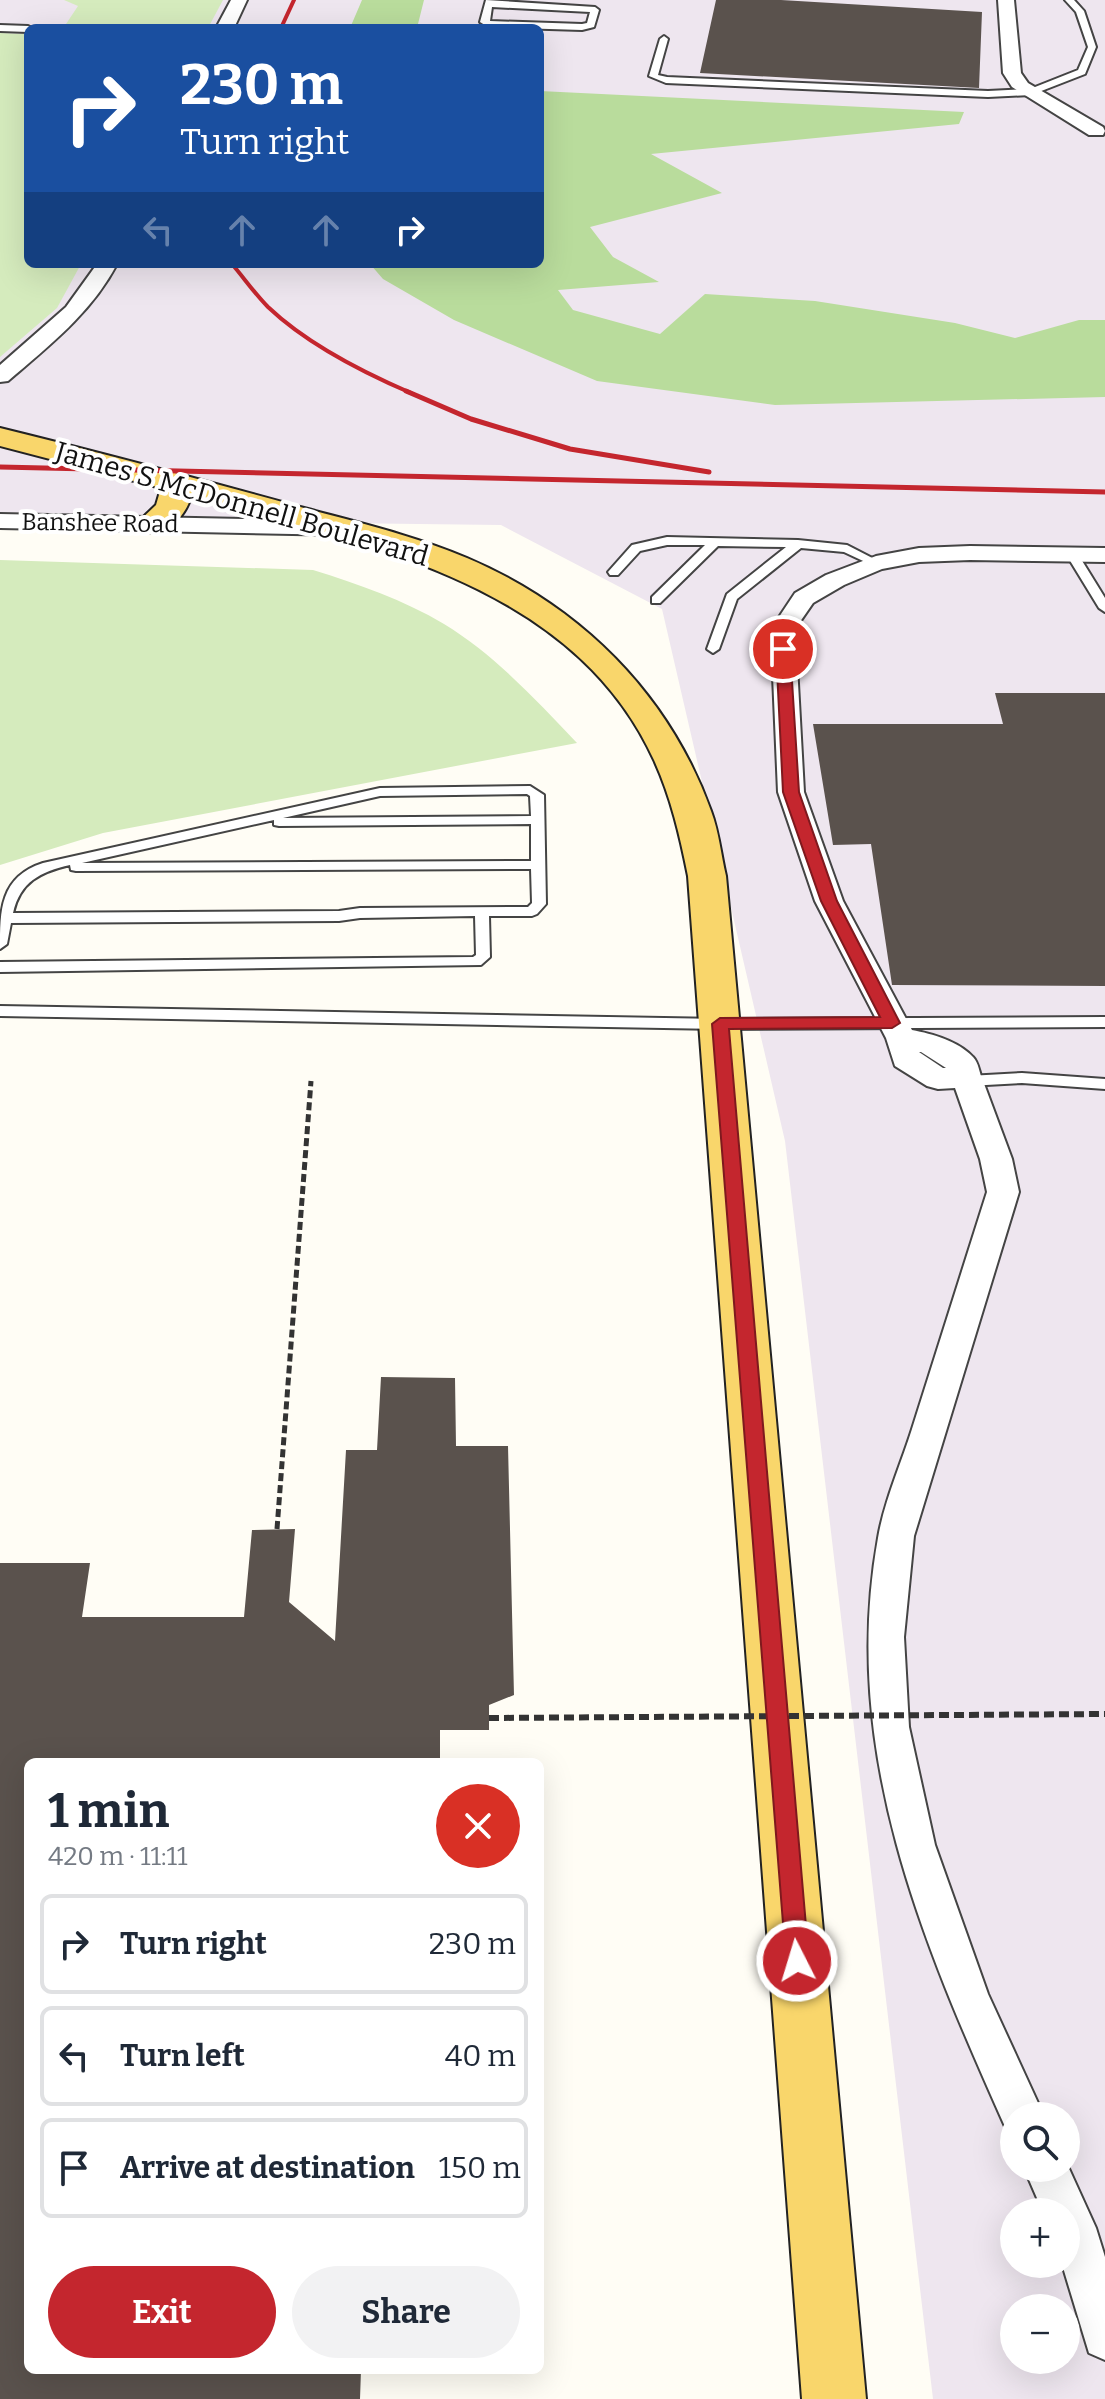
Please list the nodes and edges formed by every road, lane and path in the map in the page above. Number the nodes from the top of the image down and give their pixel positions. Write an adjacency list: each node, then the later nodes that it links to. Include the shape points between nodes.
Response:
1 (239, 0): 5 (street)
2 (1006, 0): 11 (street, via 1012,73)
3 (1069, 0): 11 (lane, via 1080,11 1092,47 1082,72)
4 (490, 2): 6 (lane, via 484,22); 7 (lane, via 595,10 591,25)
5 (227, 24)
6 (488, 24)
7 (544, 26)
8 (0, 28): 9 (lane)
9 (24, 29)
10 (664, 39): 11 (lane, via 653,76 666,80)
11 (1031, 92): 12 (street)
12 (1100, 133)
13 (105, 268): 14 (street, via 70,316)
14 (0, 376)
15 (0, 437): 16 (main road, James S McDonnell Boulevard)
16 (177, 483): 18 (main road, via 169,513); 19 (main road, James S McDonnell Boulevard)
17 (0, 521): 18 (street, Banshee Road)
18 (152, 524): 19 (street, Banshee Road)
19 (344, 528): 39 (main road, James S McDonnell Boulevard, via 420,551 516,596 575,638 631,691 668,746 696,814)
20 (714, 543): 21 (lane); 25 (lane, via 667,541 636,548); 26 (lane)
21 (798, 544): 24 (lane, via 847,549); 28 (lane, via 731,597)
22 (1072, 554): 23 (street); 24 (street, via 932,554); 27 (lane)
23 (1105, 555)
24 (876, 563): 40 (street, via 804,598 783,629 783,669 791,792 829,901)
25 (614, 572)
26 (656, 600)
27 (1105, 608)
28 (713, 649)
29 (537, 820): 30 (lane); 30 (lane, via 537,795 530,790 380,792); 31 (lane)
30 (246, 822): 32 (lane)
31 (538, 865): 32 (lane); 33 (lane, via 539,904 532,911)
32 (43, 867): 34 (lane, via 24,876)
33 (482, 912): 34 (lane); 36 (lane, via 483,957 476,962)
34 (3, 918): 35 (lane)
35 (0, 944)
36 (0, 967)
37 (0, 1011): 39 (lane)
38 (1105, 1022): 40 (lane)
39 (720, 1024): 40 (lane); 50 (main road, James S McDonnell Boulevard)
40 (896, 1030): 41 (street, via 906,1059 938,1079)
41 (965, 1079): 43 (lane); 47 (street, via 1003,1192 896,1536 885,1637 890,1727 915,1845 968,1997)
42 (311, 1081): 44 (path)
43 (1105, 1084)
44 (277, 1529)
45 (1105, 1714): 46 (path, bridge)
46 (489, 1718)
47 (1016, 2102)
48 (1053, 2182): 49 (street, via 1074,2228)
49 (1105, 2337)
50 (834, 2399)

